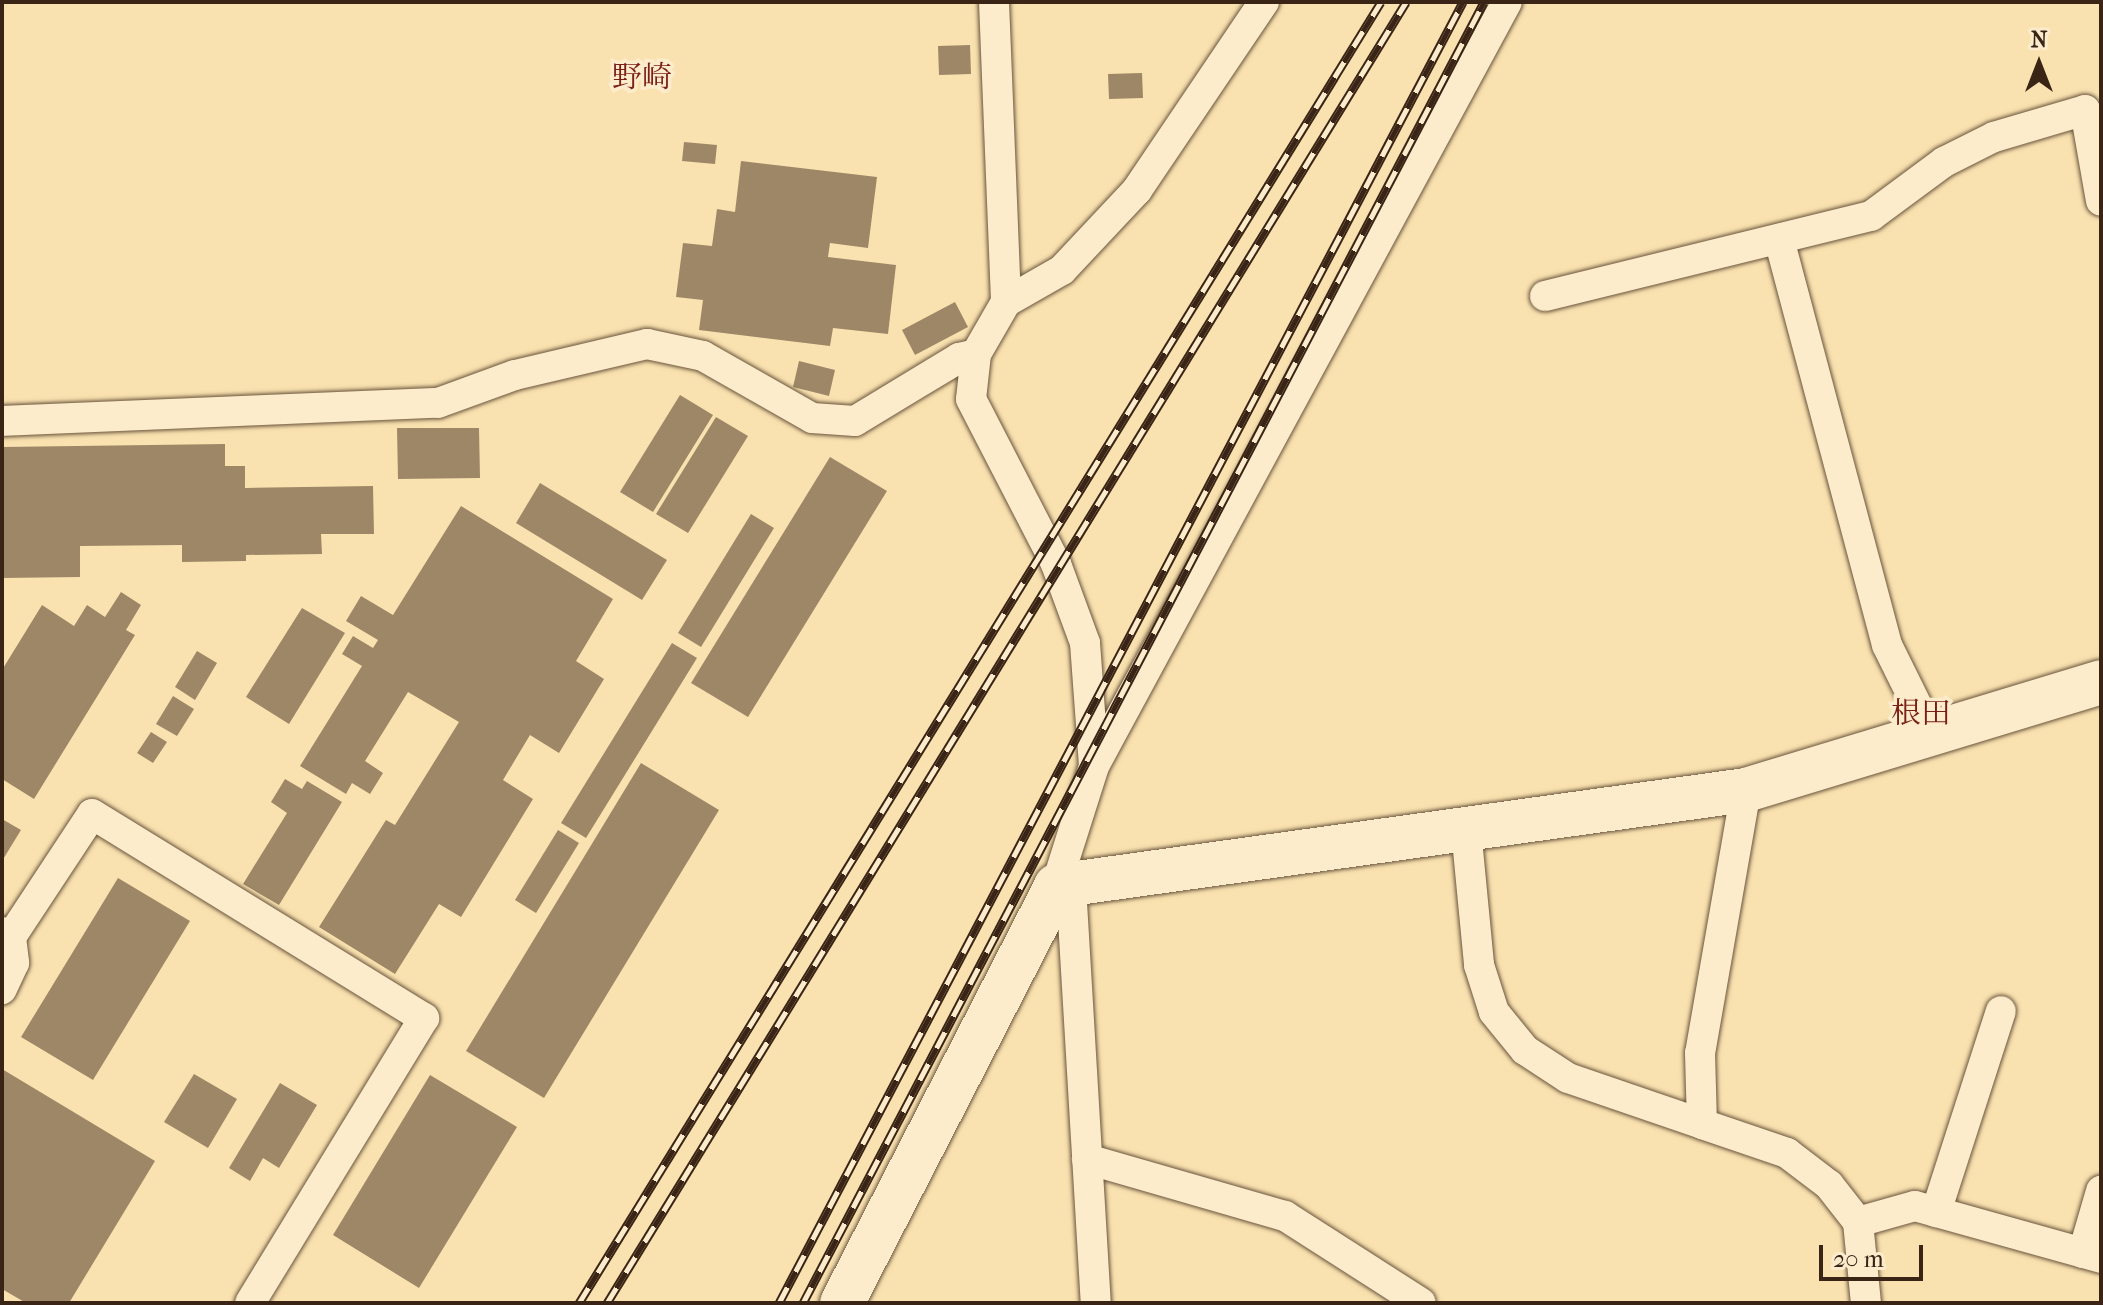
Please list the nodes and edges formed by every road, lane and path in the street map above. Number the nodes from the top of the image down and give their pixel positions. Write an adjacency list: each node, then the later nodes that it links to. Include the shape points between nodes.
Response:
1 (994, 2): 8 (street)
2 (1264, 2): 8 (street, via 1137,190 1062,270)
3 (1507, 2): 13 (street)
4 (2093, 110): 5 (street); 6 (street, via 1994,137 1944,162 1871,216)
5 (2101, 201)
6 (1779, 239): 7 (street); 12 (street, via 1887,645)
7 (1545, 296)
8 (1006, 302): 9 (street)
9 (976, 354): 10 (street, via 959,358 855,421 812,418 703,356 647,344 515,375 438,403); 13 (street, via 971,399 1056,564 1085,643)
10 (2, 421)
11 (2101, 682): 12 (street)
12 (1930, 732): 14 (street)
13 (1094, 766): 16 (street)
14 (1746, 790): 15 (street); 20 (street, via 1700,1053)
15 (1466, 829): 16 (street); 20 (street, via 1479,965 1494,1012 1525,1050 1568,1078)
16 (1063, 886): 21 (street); 27 (street)
17 (6, 934): 18 (street, via 14,963); 26 (street, via 92,814 424,1018)
18 (2, 989)
19 (2001, 1011): 23 (street)
20 (1702, 1124): 24 (street, via 1787,1153 1829,1185)
21 (1087, 1159): 28 (street); 29 (street, via 1285,1216)
22 (2101, 1191): 25 (street)
23 (1936, 1212): 24 (street, via 1915,1206); 25 (street)
24 (1858, 1222): 30 (street)
25 (2092, 1255)
26 (250, 1303)
27 (842, 1303)
28 (1096, 1303)
29 (1421, 1303)
30 (1866, 1303)

